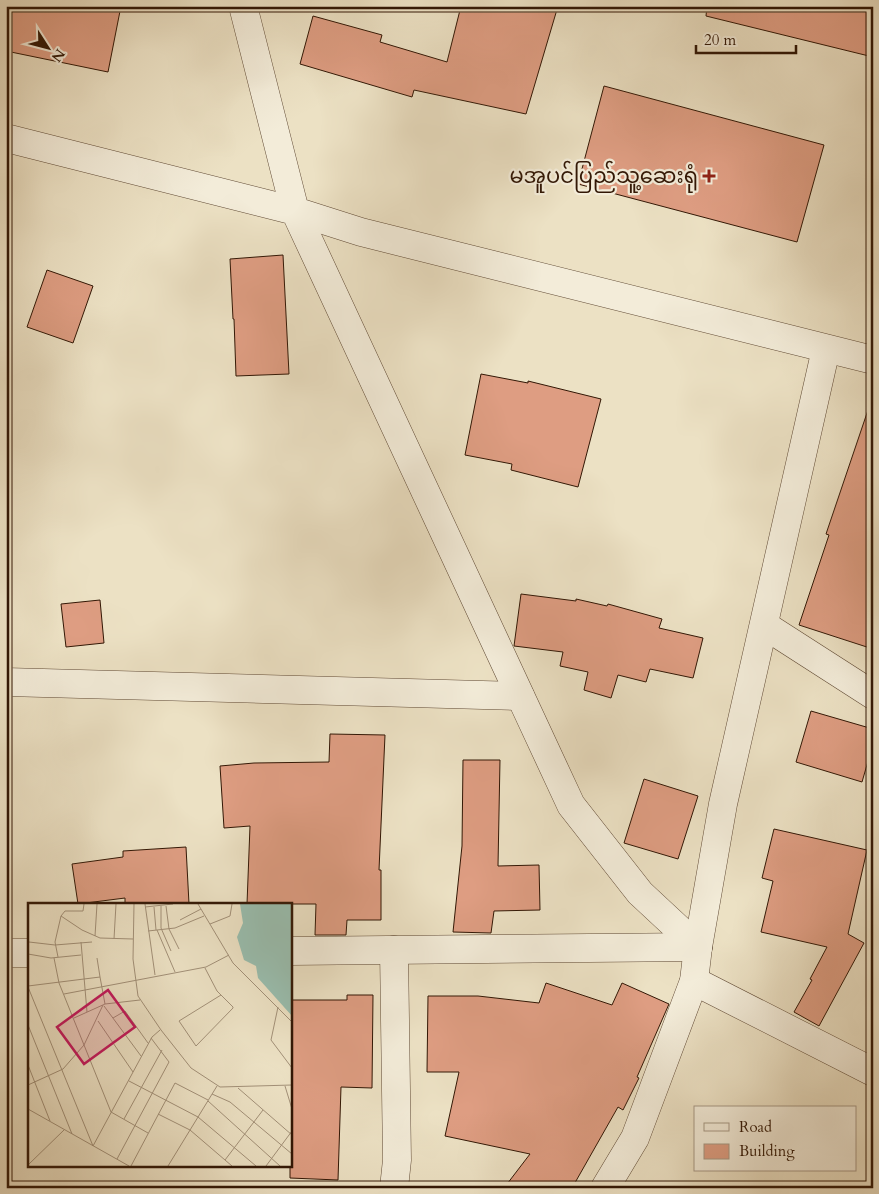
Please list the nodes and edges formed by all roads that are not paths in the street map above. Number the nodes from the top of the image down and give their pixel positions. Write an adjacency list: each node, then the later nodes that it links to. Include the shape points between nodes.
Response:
1 (244, 6): 3 (street)
2 (6, 138): 3 (street)
3 (295, 211): 4 (street, via 361,232); 9 (street)
4 (826, 349): 5 (street); 6 (street)
5 (873, 360)
6 (764, 625): 8 (street); 10 (street, via 723,804)
7 (6, 682): 9 (street)
8 (873, 695)
9 (520, 696): 10 (street, via 571,805 640,893)
10 (698, 947): 11 (street); 15 (street)
11 (394, 950): 12 (street); 17 (street, via 398,1160)
12 (291, 951)
13 (6, 953): 14 (street)
14 (28, 953)
15 (694, 981): 16 (street); 18 (street, via 635,1138)
16 (873, 1072)
17 (394, 1188)
18 (605, 1188)

